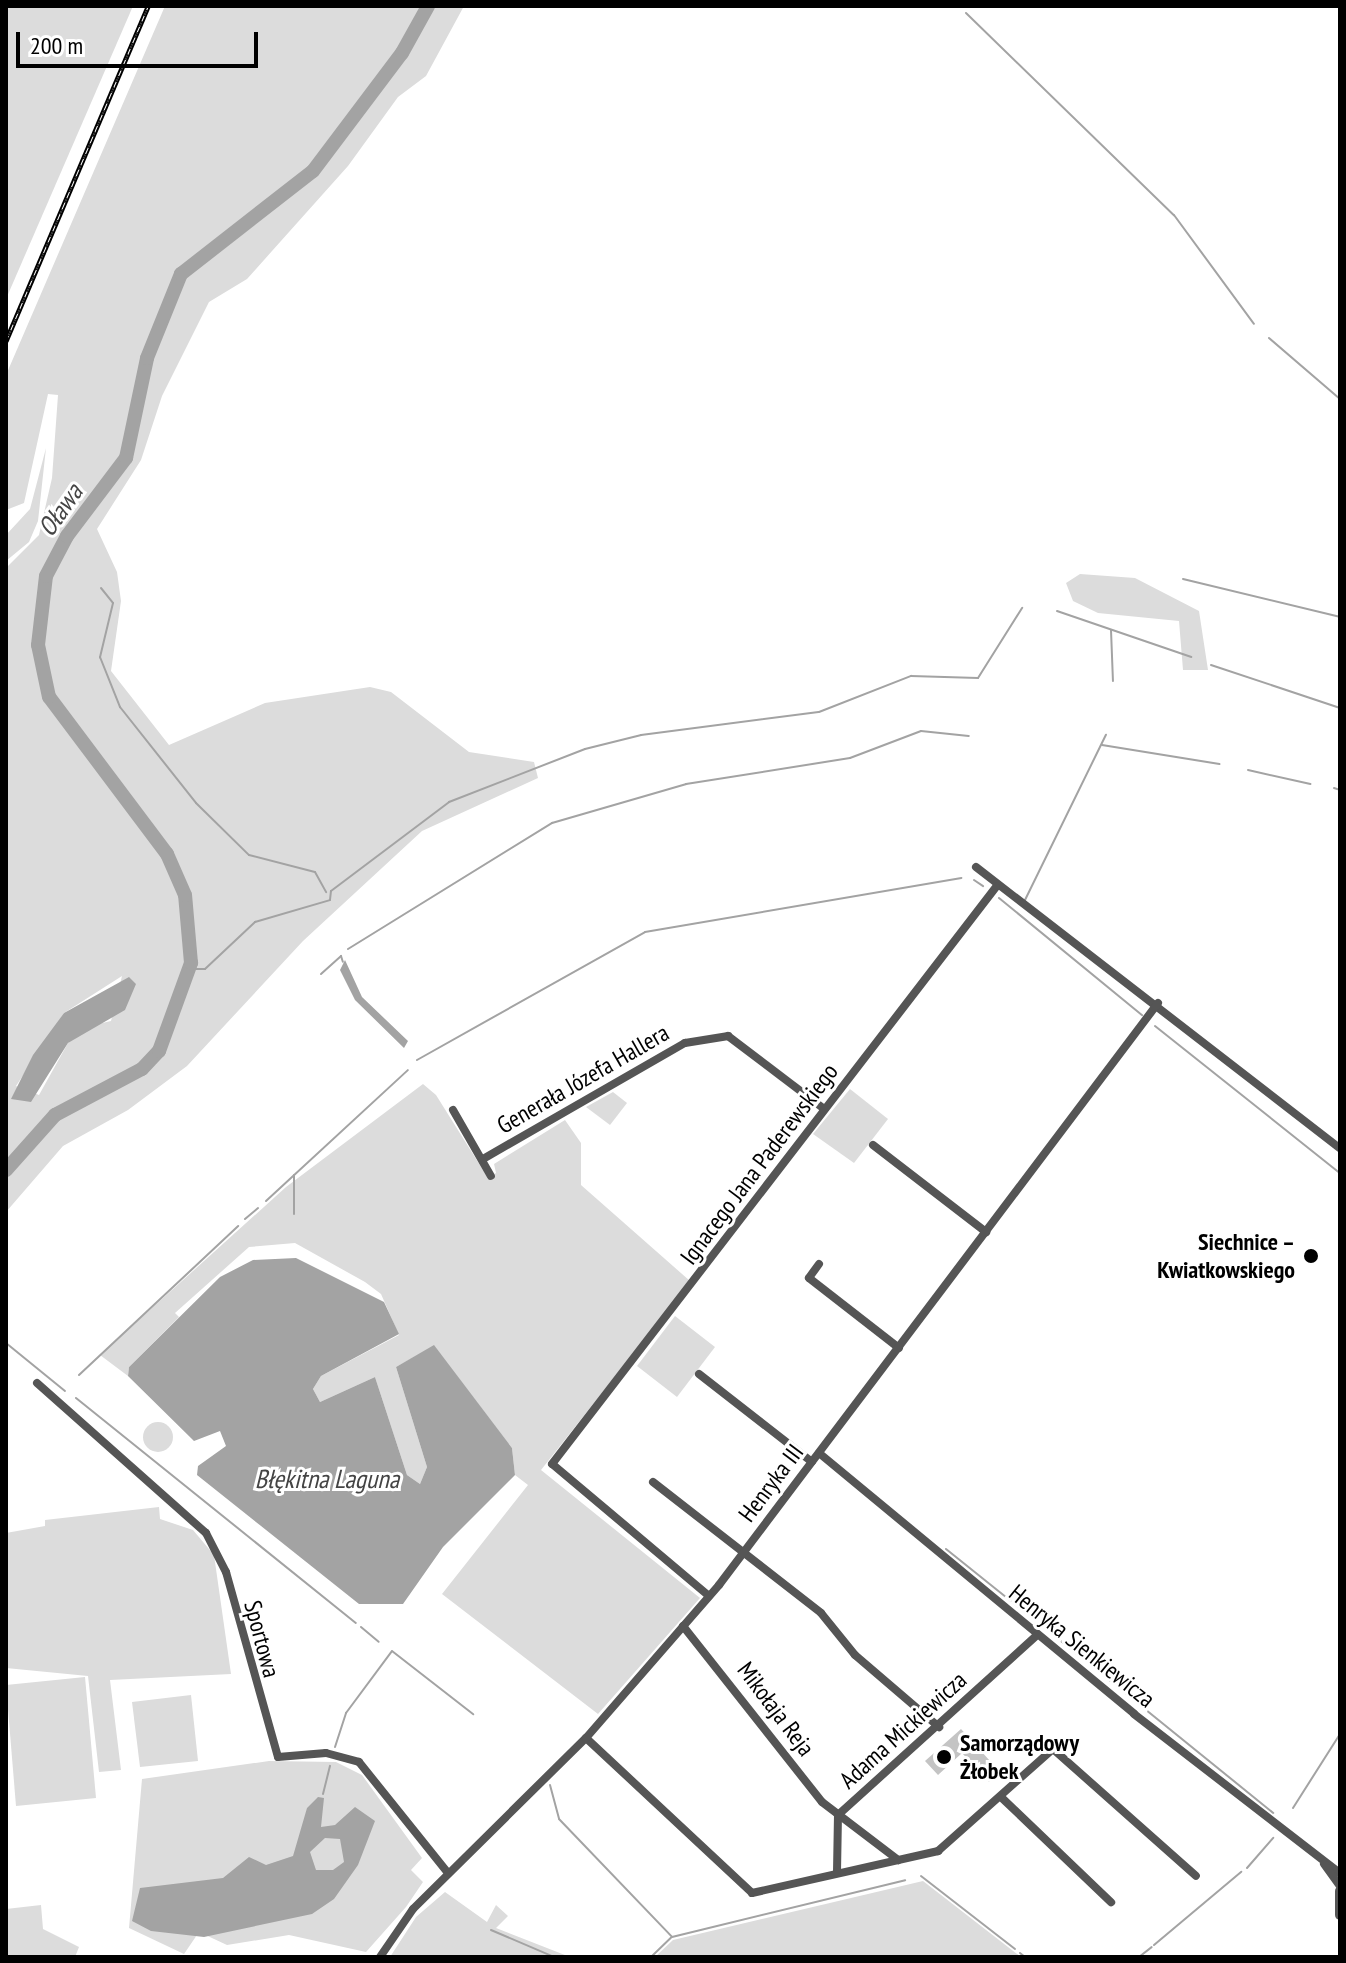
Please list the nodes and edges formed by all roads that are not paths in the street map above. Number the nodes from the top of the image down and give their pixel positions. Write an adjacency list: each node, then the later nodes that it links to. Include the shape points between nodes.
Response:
1 (976, 867): 2 (street)
2 (996, 887): 3 (street); 4 (street, Ignacego Jana Paderewskiego)
3 (1158, 1003): 7 (street); 10 (street, Henryka III)
4 (824, 1109): 8 (street, Generała Józefa Hallera, via 728,1036 685,1043); 19 (street, Ignacego Jana Paderewskiego, via 552,1464)
5 (453, 1110): 8 (street)
6 (873, 1145): 10 (street)
7 (1340, 1148)
8 (483, 1159): 9 (street)
9 (491, 1176)
10 (986, 1232): 12 (street, Henryka III)
11 (819, 1264): 12 (street, via 809,1278)
12 (899, 1348): 15 (street, Henryka III)
13 (699, 1374): 16 (street)
14 (37, 1383): 29 (street, Sportowa, via 206,1533 226,1572 278,1757 326,1753 359,1762)
15 (819, 1453): 16 (street, Henryka III); 21 (street, Henryka Sienkiewicza)
16 (812, 1462): 18 (street, Henryka III)
17 (653, 1482): 18 (street)
18 (744, 1552): 19 (street, Henryka III); 22 (street, via 821,1613 855,1655)
19 (709, 1596): 20 (street, Henryka III)
20 (683, 1626): 23 (street, Henryka III); 25 (street, Mikołaja Reja)
21 (1037, 1635): 22 (street, Adama Mickiewicza); 27 (street, Henryka Sienkiewicza)
22 (939, 1727): 25 (street, Adama Mickiewicza)
23 (586, 1738): 28 (street, via 746,1891); 29 (street, Henryka III)
24 (1002, 1798): 26 (street, via 943,1848); 31 (street, via 1053,1749); 33 (street)
25 (838, 1815): 26 (street, Mikołaja Reja); 28 (street, Adama Mickiewicza)
26 (898, 1860): 28 (street)
27 (1324, 1864): 30 (street, Henryka Sienkiewicza); 32 (street, Henryka Sienkiewicza)
28 (837, 1872)
29 (448, 1873): 35 (street, Henryka III)
30 (1340, 1873)
31 (1196, 1876)
32 (1340, 1888): 34 (street)
33 (1111, 1902)
34 (1340, 1915)
35 (380, 1957)

